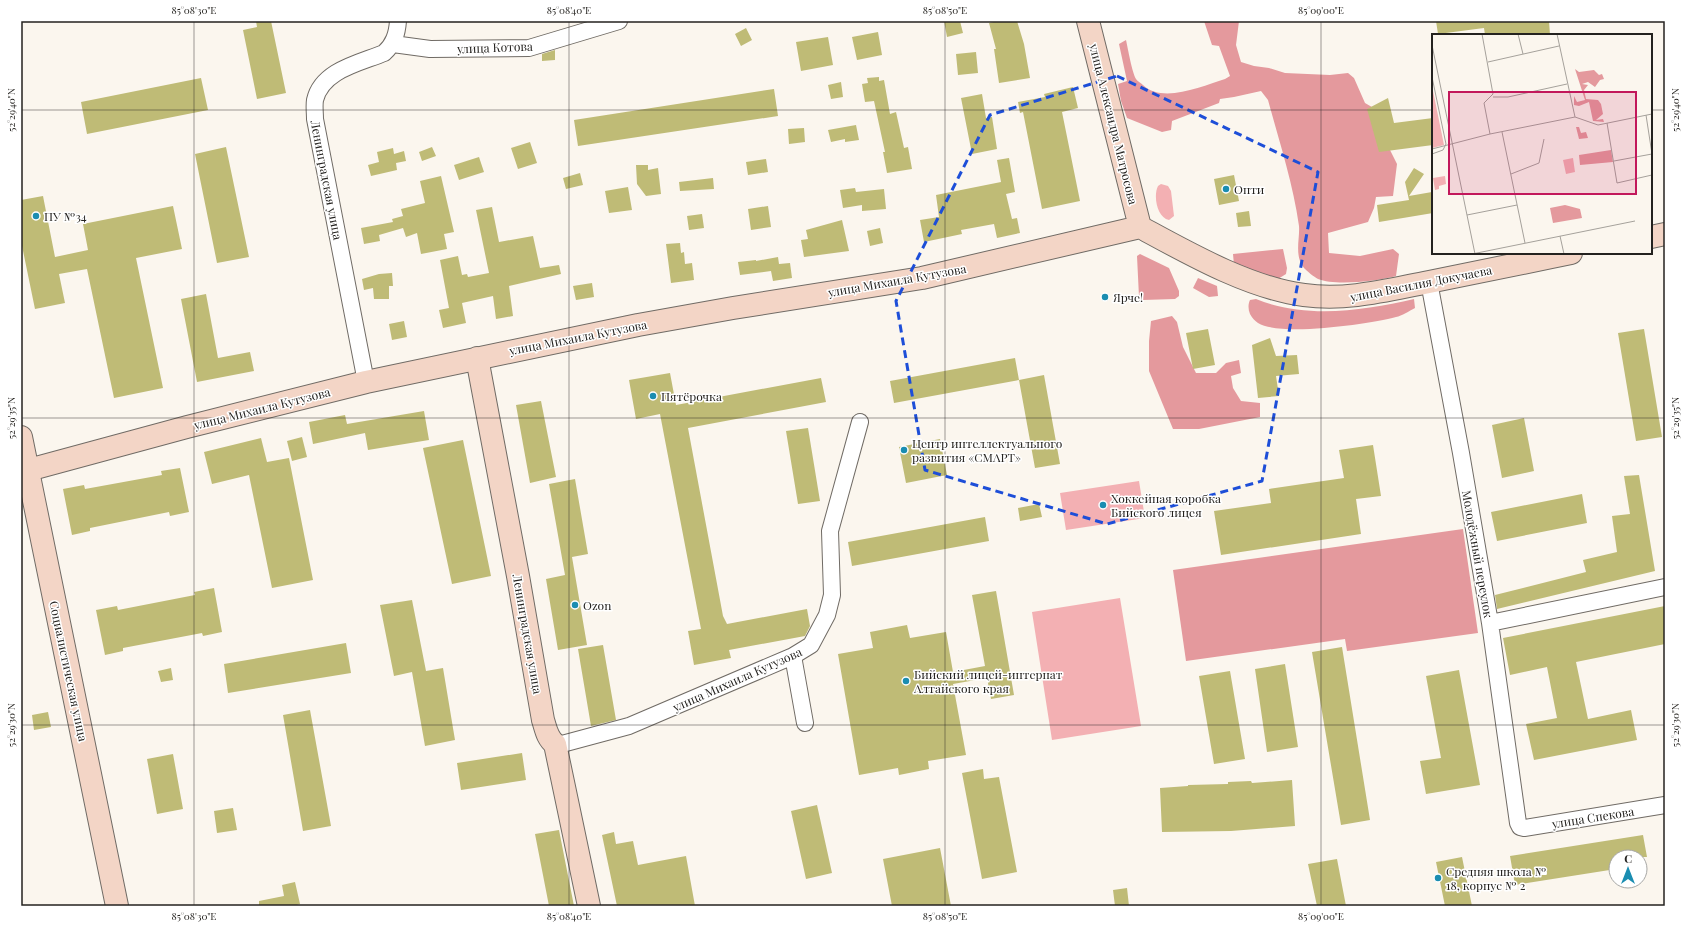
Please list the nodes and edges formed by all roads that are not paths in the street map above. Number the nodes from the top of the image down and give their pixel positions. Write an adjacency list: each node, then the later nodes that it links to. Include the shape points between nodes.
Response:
1 (398, 21): 4 (street)
2 (619, 21): 4 (street, улица Котова, via 529,48 430,49)
3 (1088, 21): 5 (street, улица Александра Матросова)
4 (393, 44): 11 (street, Ленинградская улица, via 384,53 333,75 319,90 315,100 315,118)
5 (1140, 227): 9 (street, улица Василия Докучаева, via 1186,253 1260,285 1302,295 1364,295); 10 (street, улица Михаила Кутузова, via 922,278 646,324)
6 (1665, 234): 7 (street)
7 (1652, 237)
8 (1566, 254): 9 (street, улица Василия Докучаева)
9 (1429, 282): 16 (street, Молодёжный переулок)
10 (477, 358): 11 (street, улица Михаила Кутузова); 19 (street, Ленинградская улица, via 543,720 548,735)
11 (366, 382): 14 (street, улица Михаила Кутузова, via 187,426)
12 (860, 422): 17 (street, улица Михаила Кутузова, via 830,531 832,595 827,615 811,645)
13 (21, 437): 14 (street, Социалистическая улица)
14 (24, 471): 22 (street, Социалистическая улица)
15 (1665, 587): 16 (street)
16 (1490, 623): 21 (street, Молодёжный переулок)
17 (793, 656): 18 (street); 19 (street, улица Михаила Кутузова, via 629,726)
18 (805, 723)
19 (555, 744): 23 (street, Ленинградская улица)
20 (1665, 805): 21 (street, улица Спекова)
21 (1520, 827)
22 (117, 906)
23 (590, 906)

